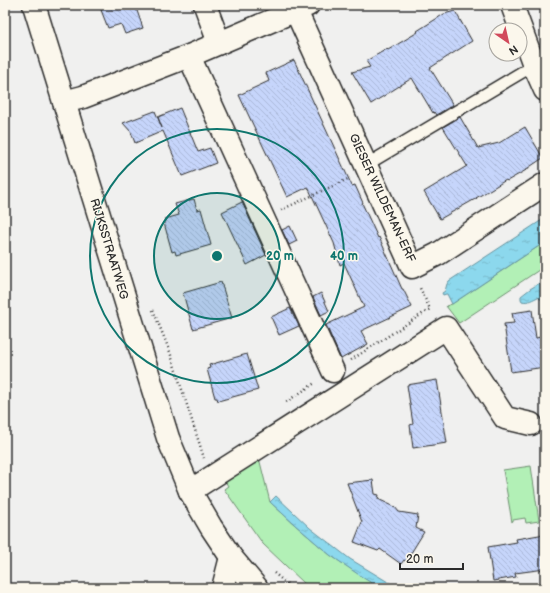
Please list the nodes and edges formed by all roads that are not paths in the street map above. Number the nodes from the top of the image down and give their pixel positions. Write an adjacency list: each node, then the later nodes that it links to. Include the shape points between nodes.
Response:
1 (34, 5): 9 (street, RIJKSSTRAATWEG)
2 (205, 5): 5 (street)
3 (512, 5): 7 (street)
4 (302, 8): 5 (street, GIESER WILDEMAN-ERF); 10 (street, GIESER WILDEMAN-ERF)
5 (219, 43): 6 (street, GIESER WILDEMAN-ERF)
6 (189, 56): 9 (street, GIESER WILDEMAN-ERF); 12 (street)
7 (534, 65): 8 (street); 10 (lane)
8 (545, 90)
9 (64, 102): 14 (street, RIJKSSTRAATWEG, via 168,438)
10 (367, 167): 11 (street, GIESER WILDEMAN-ERF, via 412,267 438,254)
11 (545, 184)
12 (334, 371)
13 (531, 424): 14 (street, via 505,418 446,328)
14 (190, 491): 15 (street, RIJKSSTRAATWEG)
15 (231, 557): 16 (street); 17 (street, RIJKSSTRAATWEG)
16 (223, 588)
17 (258, 588)

